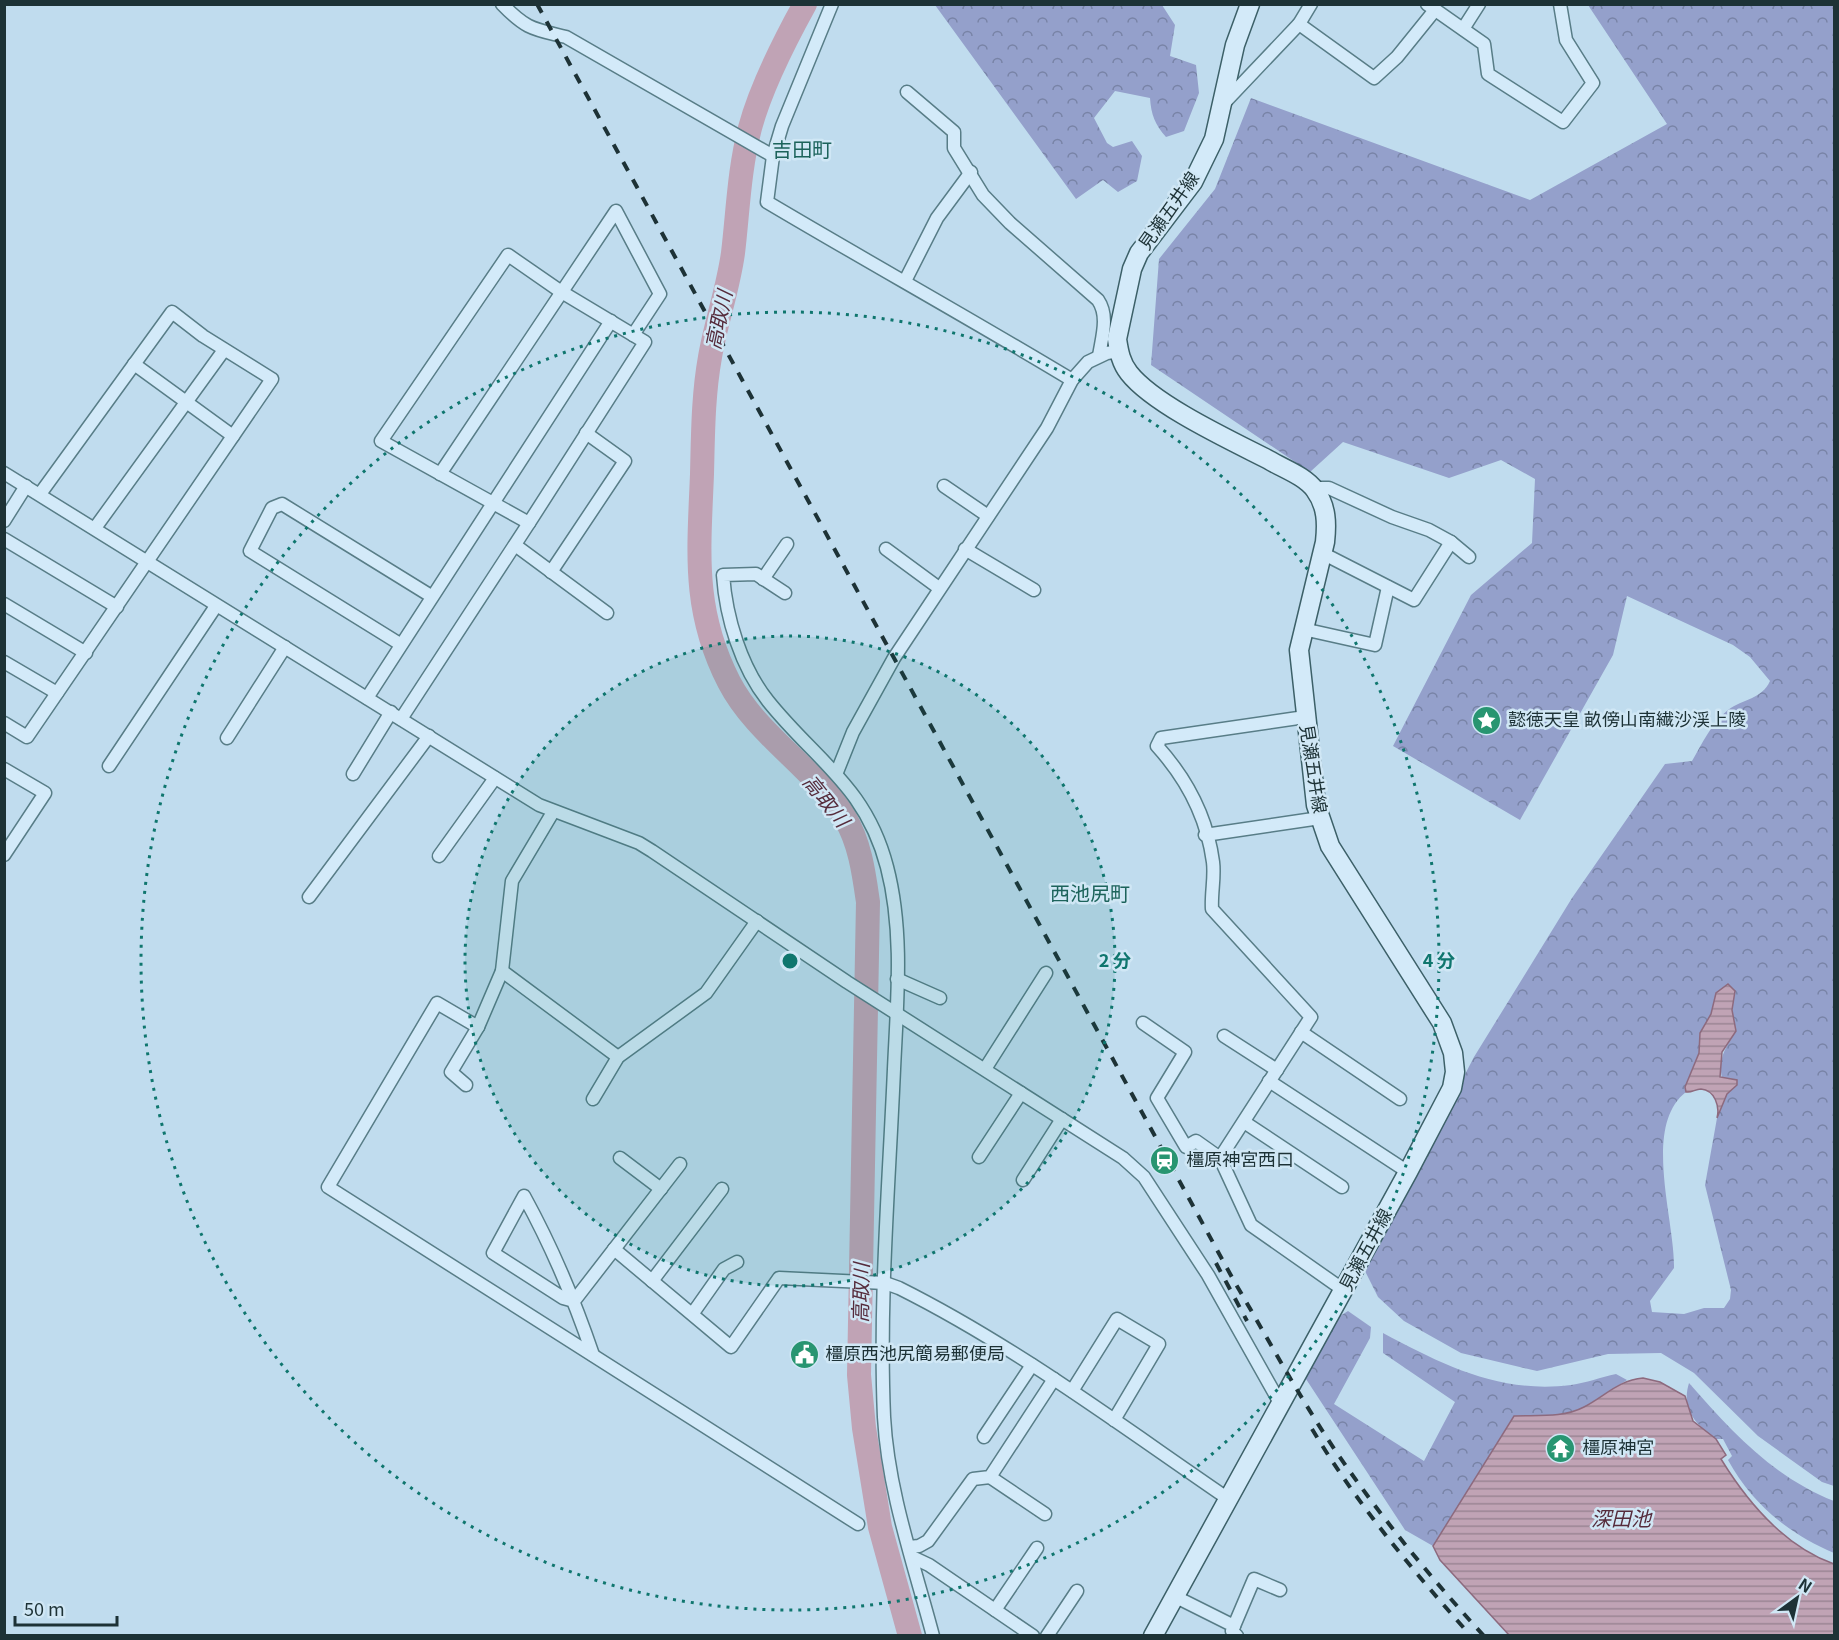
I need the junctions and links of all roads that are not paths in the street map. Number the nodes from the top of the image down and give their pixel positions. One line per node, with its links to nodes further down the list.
1 (502, 4): 12 (street)
2 (832, 4): 12 (street)
3 (1250, 4): 11 (main road, 見瀬五井線)
4 (1311, 4): 8 (street)
5 (1479, 4): 9 (street)
6 (1560, 4): 9 (street)
7 (1431, 7): 8 (street); 9 (street)
8 (1299, 24): 11 (street)
9 (1463, 29)
10 (907, 92): 13 (street)
11 (1224, 103): 19 (main road, 見瀬五井線)
12 (769, 154): 14 (street)
13 (971, 172): 14 (street); 20 (street)
14 (904, 281): 22 (street)
15 (560, 291): 16 (street); 17 (street); 27 (street); 27 (street)
16 (611, 321): 17 (street); 32 (street)
17 (633, 335): 24 (street)
18 (224, 350): 21 (street); 23 (street); 25 (street)
19 (1119, 351): 20 (street); 30 (main road)
20 (1099, 356): 22 (street)
21 (134, 364): 23 (street); 31 (street)
22 (1072, 380): 33 (street)
23 (186, 402): 25 (street); 36 (street)
24 (586, 433): 35 (street); 46 (street)
25 (233, 436): 45 (street)
26 (4, 473): 28 (street)
27 (440, 474): 32 (street)
28 (26, 486): 31 (street); 34 (street)
29 (944, 486): 33 (street)
30 (1314, 488): 38 (street); 43 (main road, 見瀬五井線)
31 (40, 494): 36 (street)
32 (491, 503): 35 (street); 52 (street)
33 (988, 516): 42 (street)
34 (4, 522)
35 (529, 524): 40 (street)
36 (95, 528): 45 (street)
37 (4, 539): 55 (street)
38 (1451, 542): 44 (street); 48 (street)
39 (787, 544): 47 (street)
40 (515, 545): 46 (street); 64 (street)
41 (886, 549): 49 (street)
42 (965, 549): 49 (street); 50 (street)
43 (1322, 553): 48 (street); 57 (main road, 見瀬五井線)
44 (1469, 557)
45 (148, 562): 54 (street); 55 (street)
46 (551, 572): 56 (street)
47 (763, 579): 51 (street); 71 (street)
48 (1388, 587): 57 (street)
49 (939, 588): 71 (street)
50 (1034, 590)
51 (785, 593)
52 (431, 596): 58 (street); 58 (street)
53 (4, 604): 60 (street)
54 (216, 606): 59 (street); 69 (street)
55 (117, 607): 60 (street)
56 (607, 613)
57 (1303, 628): 65 (main road, 見瀬五井線)
58 (400, 644): 63 (street)
59 (285, 647): 63 (street); 68 (street)
60 (86, 653): 62 (street)
61 (4, 662): 62 (street)
62 (57, 693): 66 (street)
63 (367, 698): 64 (street)
64 (396, 715): 67 (street); 72 (street)
65 (1305, 717): 75 (main road, 見瀬五井線); 76 (street)
66 (4, 723)
67 (429, 736): 73 (street); 80 (street)
68 (228, 738)
69 (109, 766)
70 (4, 769): 77 (street)
71 (837, 772): 84 (street)
72 (353, 774)
73 (495, 778): 74 (street); 79 (street)
74 (553, 812): 81 (street); 82 (street)
75 (1320, 818): 76 (street); 105 (main road, 見瀬五井線)
76 (1205, 835): 89 (street)
77 (9, 839): 78 (street)
78 (4, 855)
79 (439, 856)
80 (309, 897)
81 (757, 921): 86 (street); 91 (street)
82 (502, 970): 88 (street); 91 (street)
83 (1046, 973): 92 (street)
84 (897, 979): 85 (street); 86 (street)
85 (940, 998)
86 (897, 1013): 92 (street); 113 (street)
87 (1143, 1023): 103 (street)
88 (477, 1027): 95 (street); 117 (street)
89 (1301, 1032): 93 (street); 98 (street)
90 (1224, 1036): 93 (street)
91 (618, 1057): 97 (street)
92 (985, 1069): 96 (street)
93 (1277, 1070): 94 (street)
94 (1269, 1081): 100 (street); 105 (street)
95 (466, 1085)
96 (1021, 1093): 99 (street); 101 (street)
97 (593, 1099)
98 (1400, 1099)
99 (1062, 1119): 106 (street); 121 (street)
100 (1244, 1122): 103 (street); 107 (street)
101 (979, 1157)
102 (620, 1158): 108 (street)
103 (1220, 1158): 114 (street)
104 (680, 1164): 108 (street)
105 (1408, 1172): 114 (main road, 見瀬五井線)
106 (1023, 1179)
107 (1342, 1187)
108 (661, 1189): 110 (street)
109 (722, 1190): 112 (street)
110 (614, 1250): 112 (street); 115 (street)
111 (737, 1262): 116 (street)
112 (652, 1281): 116 (street)
113 (882, 1283): 116 (street); 118 (street); 129 (street)
114 (1344, 1291): 121 (main road, 見瀬五井線)
115 (574, 1301): 115 (street); 117 (street)
116 (693, 1313)
117 (593, 1355): 127 (street)
118 (1032, 1365): 119 (street); 123 (street)
119 (1053, 1379): 120 (street); 124 (street)
120 (1072, 1391): 122 (street); 122 (street)
121 (1280, 1403): 125 (main road, 見瀬五井線)
122 (1114, 1420): 125 (street)
123 (984, 1437)
124 (990, 1477): 126 (street); 129 (street)
125 (1227, 1498): 132 (main road, 見瀬五井線)
126 (1045, 1514)
127 (858, 1524)
128 (1037, 1548): 133 (street)
129 (910, 1552): 133 (street); 135 (street)
130 (1280, 1590): 134 (street)
131 (1077, 1591): 137 (street)
132 (1174, 1596): 134 (street); 138 (main road, 見瀬五井線)
133 (995, 1610): 136 (street)
134 (1235, 1631)
135 (933, 1635)
136 (1033, 1635)
137 (1047, 1635)
138 (1153, 1635)

